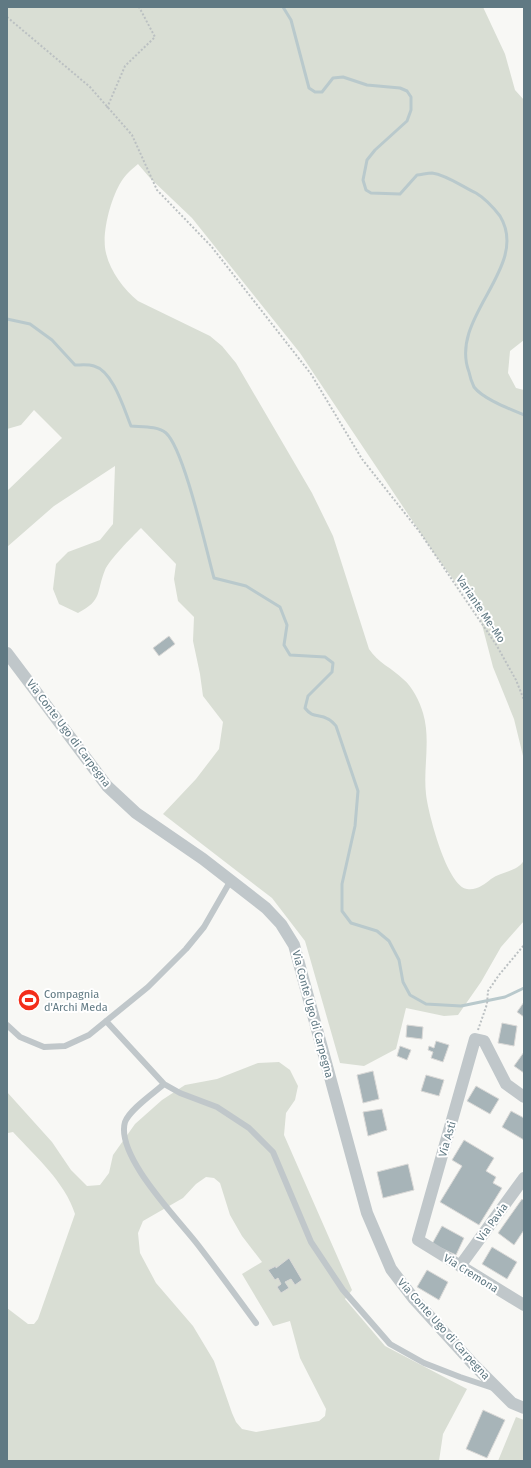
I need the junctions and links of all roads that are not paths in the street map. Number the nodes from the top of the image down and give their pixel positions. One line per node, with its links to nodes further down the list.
1 (7, 653): 2 (street, Via Conte Ugo di Carpegna)
2 (231, 880): 3 (lane); 12 (street, Via Conte Ugo di Carpegna)
3 (106, 1021): 4 (lane); 5 (lane)
4 (7, 1025)
5 (164, 1084): 11 (lane); 12 (lane)
6 (524, 1097): 8 (street, Via Asti)
7 (522, 1184): 9 (street, Via Pavia)
8 (418, 1240): 9 (street, Via Cremona)
9 (460, 1266): 10 (street, Via Cremona)
10 (524, 1305)
11 (256, 1323)
12 (499, 1389): 13 (street, Via Conte Ugo di Carpegna)
13 (524, 1408)

